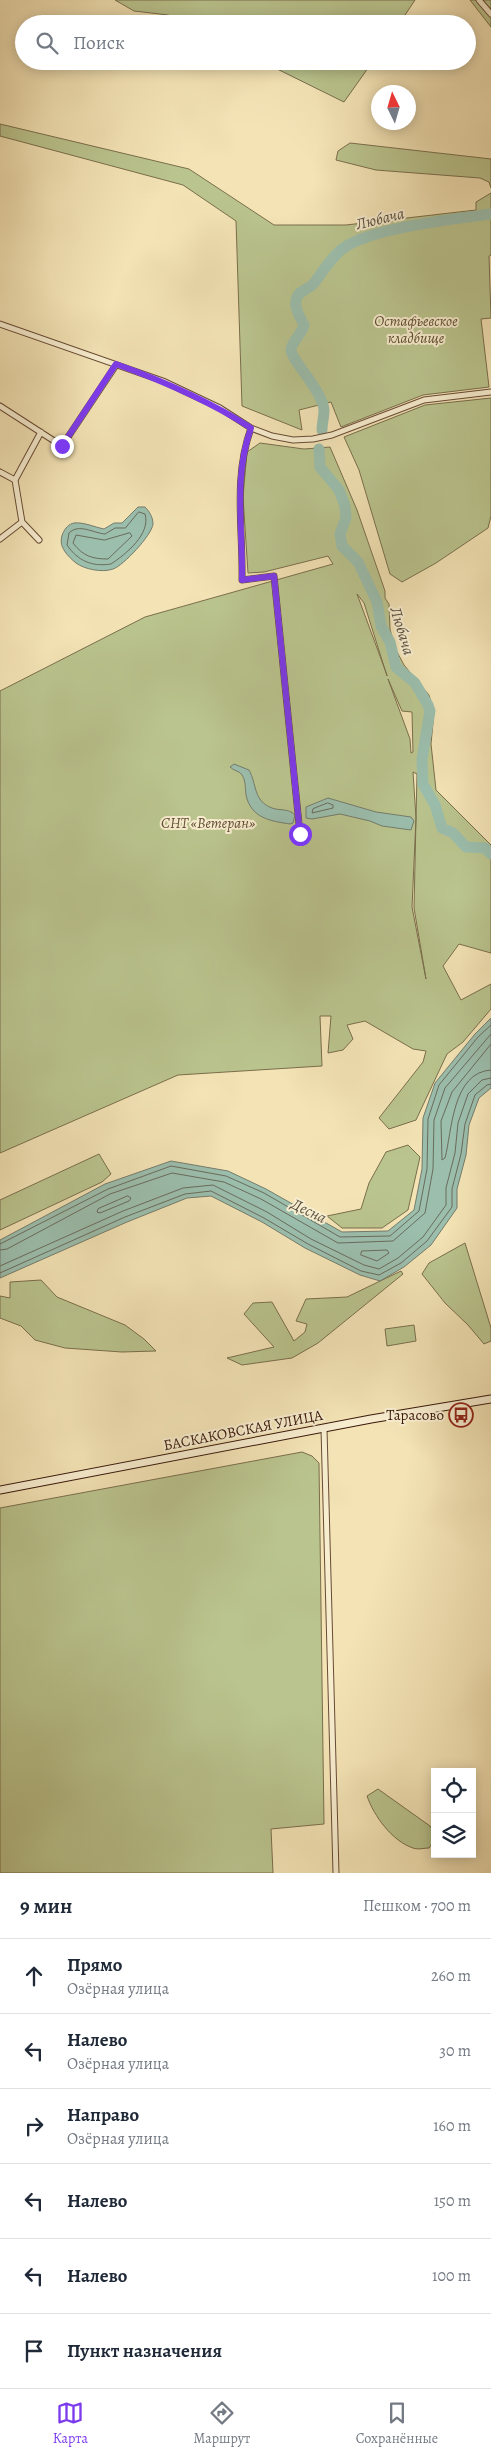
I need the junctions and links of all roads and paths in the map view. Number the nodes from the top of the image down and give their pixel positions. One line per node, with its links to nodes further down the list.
1 (479, 0): 2 (street)
2 (491, 14)
3 (0, 324): 4 (street)
4 (116, 364): 7 (street); 8 (street)
5 (491, 392): 7 (street)
6 (0, 406): 8 (street)
7 (251, 428): 14 (street)
8 (41, 432): 10 (street)
9 (0, 472): 10 (street)
10 (15, 480): 11 (street)
11 (22, 522): 12 (street); 13 (street)
12 (0, 539)
13 (39, 540)
14 (300, 834)
15 (491, 1400): 16 (street, БАСКАКОВСКАЯ УЛИЦА)
16 (324, 1428): 17 (street, БАСКАКОВСКАЯ УЛИЦА); 18 (street)
17 (0, 1490)
18 (336, 1873)

